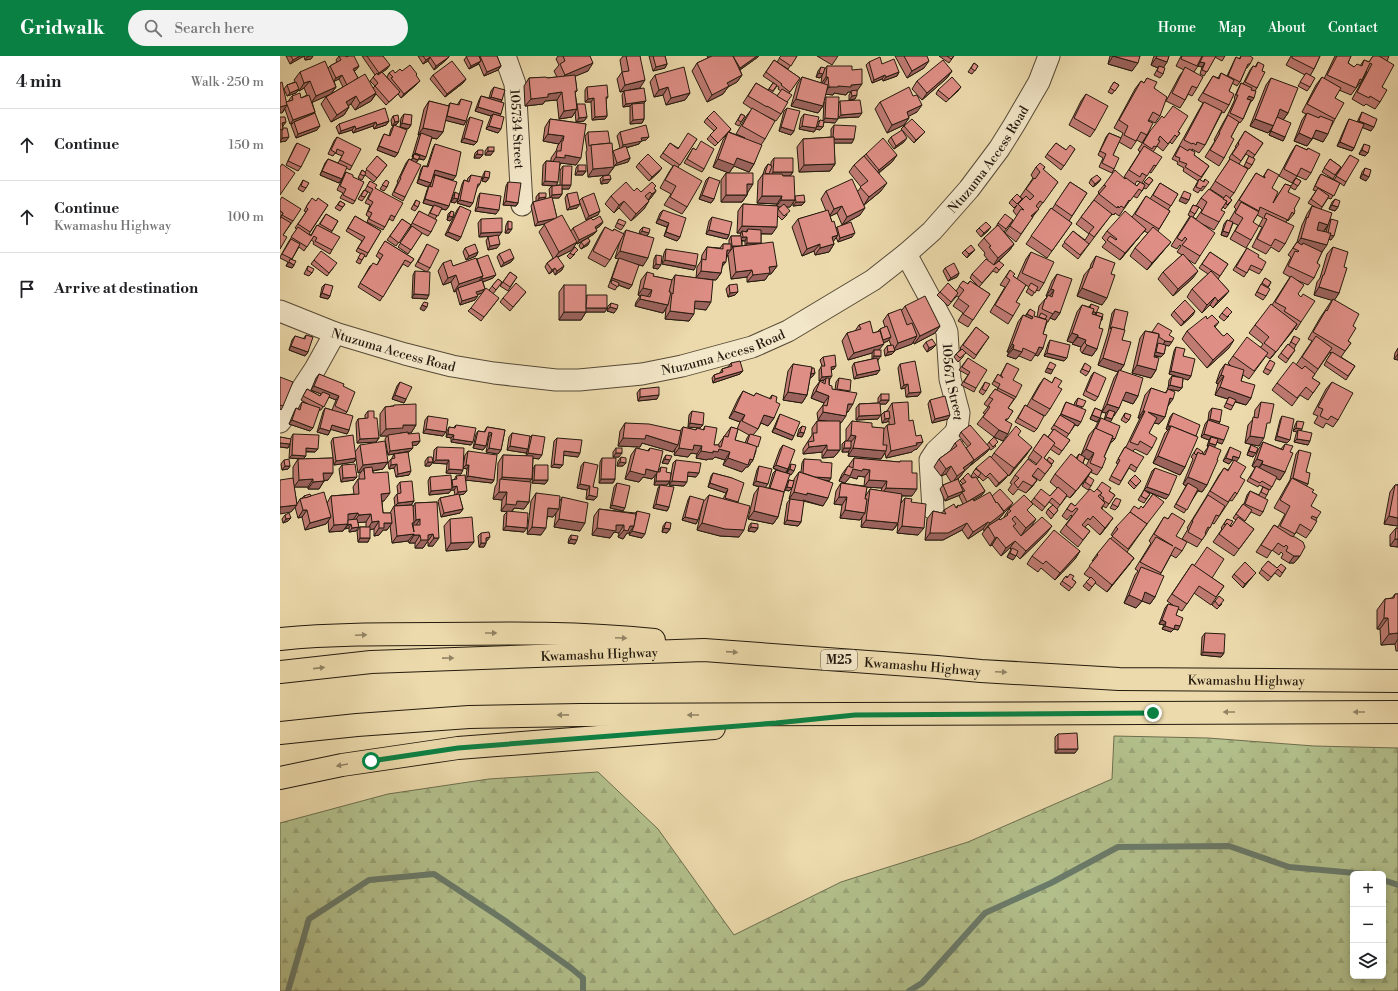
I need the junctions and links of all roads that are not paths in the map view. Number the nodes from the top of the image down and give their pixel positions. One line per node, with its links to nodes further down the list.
1 (504, 56): 3 (street, 105734 Street)
2 (1049, 56): 4 (street, Ntuzuma Access Road)
3 (522, 205)
4 (906, 254): 6 (street, Ntuzuma Access Road); 8 (street, 105671 Street)
5 (280, 311): 6 (street, Ntuzuma Access Road)
6 (335, 333): 7 (street)
7 (280, 422)
8 (933, 509)
9 (280, 639): 10 (main road, one-way to 10)
10 (704, 650): 11 (main road, Kwamashu Highway / M25, one-way to 10); 12 (main road, Kwamashu Highway / M25, one-way to 12)
11 (280, 672)
12 (1398, 680)
13 (1398, 712): 14 (main road, one-way to 14)
14 (855, 715): 15 (main road, one-way to 15); 16 (main road, one-way to 16)
15 (280, 733)
16 (280, 778)

